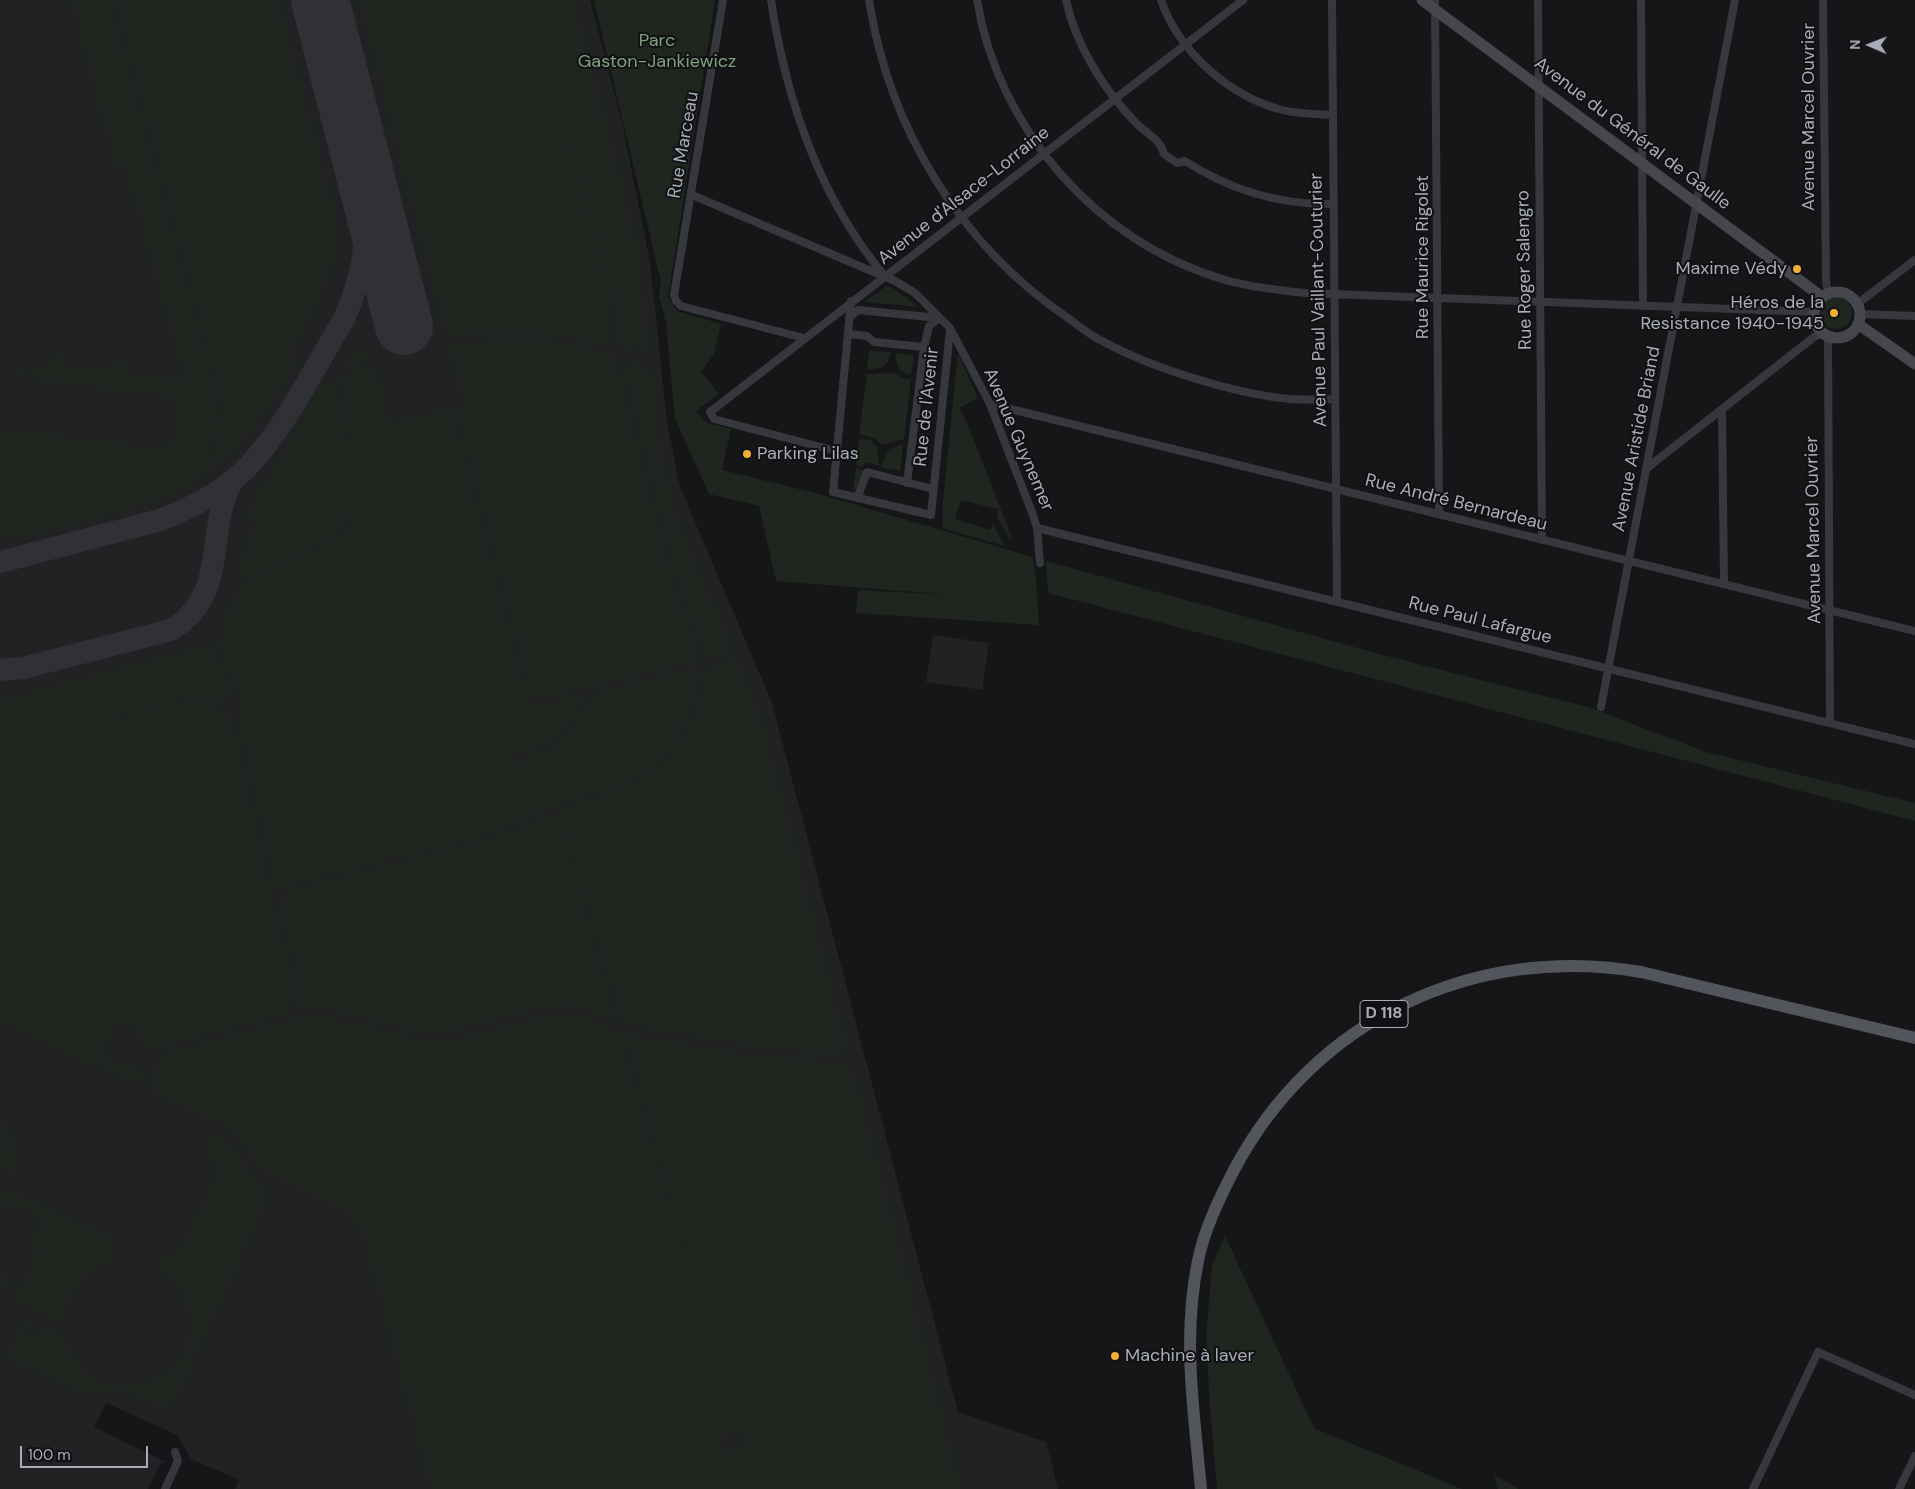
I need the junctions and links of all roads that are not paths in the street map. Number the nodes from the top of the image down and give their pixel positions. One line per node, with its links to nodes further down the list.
1 (723, 0): 21 (street, Rue Marceau)
2 (770, 0): 26 (street)
3 (869, 0): 24 (street)
4 (976, 0): 19 (street)
5 (1066, 0): 17 (street)
6 (1161, 0): 15 (street)
7 (1243, 0): 15 (street, Avenue d'Alsace-Lorraine)
8 (1332, 0): 18 (street, Avenue Paul Vaillant-Couturier)
9 (1422, 0): 14 (street, Avenue du Général de Gaulle)
10 (1538, 0): 16 (street, Rue Roger Salengro)
11 (1640, 0): 20 (street)
12 (1735, 0): 22 (street, Avenue Aristide Briand)
13 (1823, 0): 28 (street, Avenue Marcel Ouvrier)
14 (1435, 5): 16 (street, Avenue du Général de Gaulle); 29 (street, Rue Maurice Rigolet)
15 (1186, 44): 17 (street, Avenue d'Alsace-Lorraine); 18 (street)
16 (1538, 86): 20 (street, Avenue du Général de Gaulle); 31 (street, Rue Roger Salengro)
17 (1115, 98): 19 (street, Avenue d'Alsace-Lorraine); 23 (street)
18 (1332, 115): 23 (street, Avenue Paul Vaillant-Couturier)
19 (1044, 153): 24 (street, Avenue d'Alsace-Lorraine); 27 (street)
20 (1641, 162): 22 (street, Avenue du Général de Gaulle); 32 (street)
21 (692, 195): 26 (street, Avenue Guynemer); 42 (street, Rue Marceau)
22 (1696, 203): 28 (street, Avenue du Général de Gaulle); 33 (street, Avenue Aristide Briand)
23 (1333, 204): 27 (street, Avenue Paul Vaillant-Couturier)
24 (960, 217): 26 (street, Avenue d'Alsace-Lorraine); 45 (street)
25 (1915, 260): 35 (street)
26 (884, 275): 30 (street, Avenue d'Alsace-Lorraine); 38 (street, Avenue Guynemer)
27 (1334, 295): 29 (street); 45 (street, Avenue Paul Vaillant-Couturier)
28 (1825, 295): 34 (street); 35 (street)
29 (1438, 299): 31 (street); 54 (street, Rue Maurice Rigolet)
30 (851, 301): 37 (street, Rue de l'Avenir); 42 (street, Avenue d'Alsace-Lorraine)
31 (1541, 302): 32 (street); 56 (street, Rue Roger Salengro)
32 (1643, 306): 33 (street)
33 (1677, 307): 34 (street); 49 (street, Avenue Aristide Briand)
34 (1814, 312): 41 (street)
35 (1858, 314): 36 (street); 41 (street); 44 (street)
36 (1915, 316)
37 (850, 317): 38 (street); 40 (street, Rue de l'Avenir)
38 (939, 318): 39 (street, Avenue Guynemer); 43 (street, Rue de l'Avenir)
39 (950, 328): 46 (street, Avenue Guynemer); 52 (street, Rue de l'Avenir)
40 (849, 334): 43 (street, Rue de l'Avenir); 48 (street, Rue de l'Avenir)
41 (1825, 335): 47 (street); 61 (street, Avenue Marcel Ouvrier)
42 (804, 338): 48 (street, Avenue d'Alsace-Lorraine)
43 (924, 347): 50 (street, Rue de l'Avenir)
44 (1915, 364)
45 (1335, 399): 51 (street, Avenue Paul Vaillant-Couturier)
46 (990, 404): 51 (street, Rue André Bernardeau); 55 (street, Avenue Guynemer)
47 (1722, 411): 49 (street); 59 (street)
48 (836, 451): 53 (street, Rue de l'Avenir)
49 (1647, 468): 57 (street, Avenue Aristide Briand)
50 (907, 483): 52 (street, Rue de l'Avenir); 53 (street, Rue de l'Avenir)
51 (1335, 488): 54 (street, Rue André Bernardeau); 60 (street, Avenue Paul Vaillant-Couturier)
52 (934, 489): 53 (street, Rue de l'Avenir)
53 (858, 496)
54 (1439, 514): 56 (street, Rue André Bernardeau)
55 (1037, 528): 58 (street, Avenue Guynemer); 60 (street, Rue Paul Lafargue)
56 (1542, 540): 57 (street, Rue André Bernardeau)
57 (1629, 562): 59 (street, Rue André Bernardeau); 63 (street, Avenue Aristide Briand)
58 (1040, 563)
59 (1724, 584): 61 (street, Rue André Bernardeau)
60 (1337, 601): 63 (street, Rue Paul Lafargue)
61 (1830, 611): 62 (street, Rue André Bernardeau); 65 (street, Avenue Marcel Ouvrier)
62 (1915, 631)
63 (1608, 668): 64 (street, Avenue Aristide Briand); 65 (street, Rue Paul Lafargue)
64 (1601, 708)
65 (1830, 723): 66 (street, Rue Paul Lafargue)
66 (1915, 744)
67 (1915, 1038): 72 (main road, D 118)
68 (1915, 1395): 73 (street)
69 (175, 1452): 71 (street)
70 (1915, 1456): 74 (street)
71 (165, 1489)
72 (1201, 1489)
73 (1753, 1489)
74 (1899, 1489)

